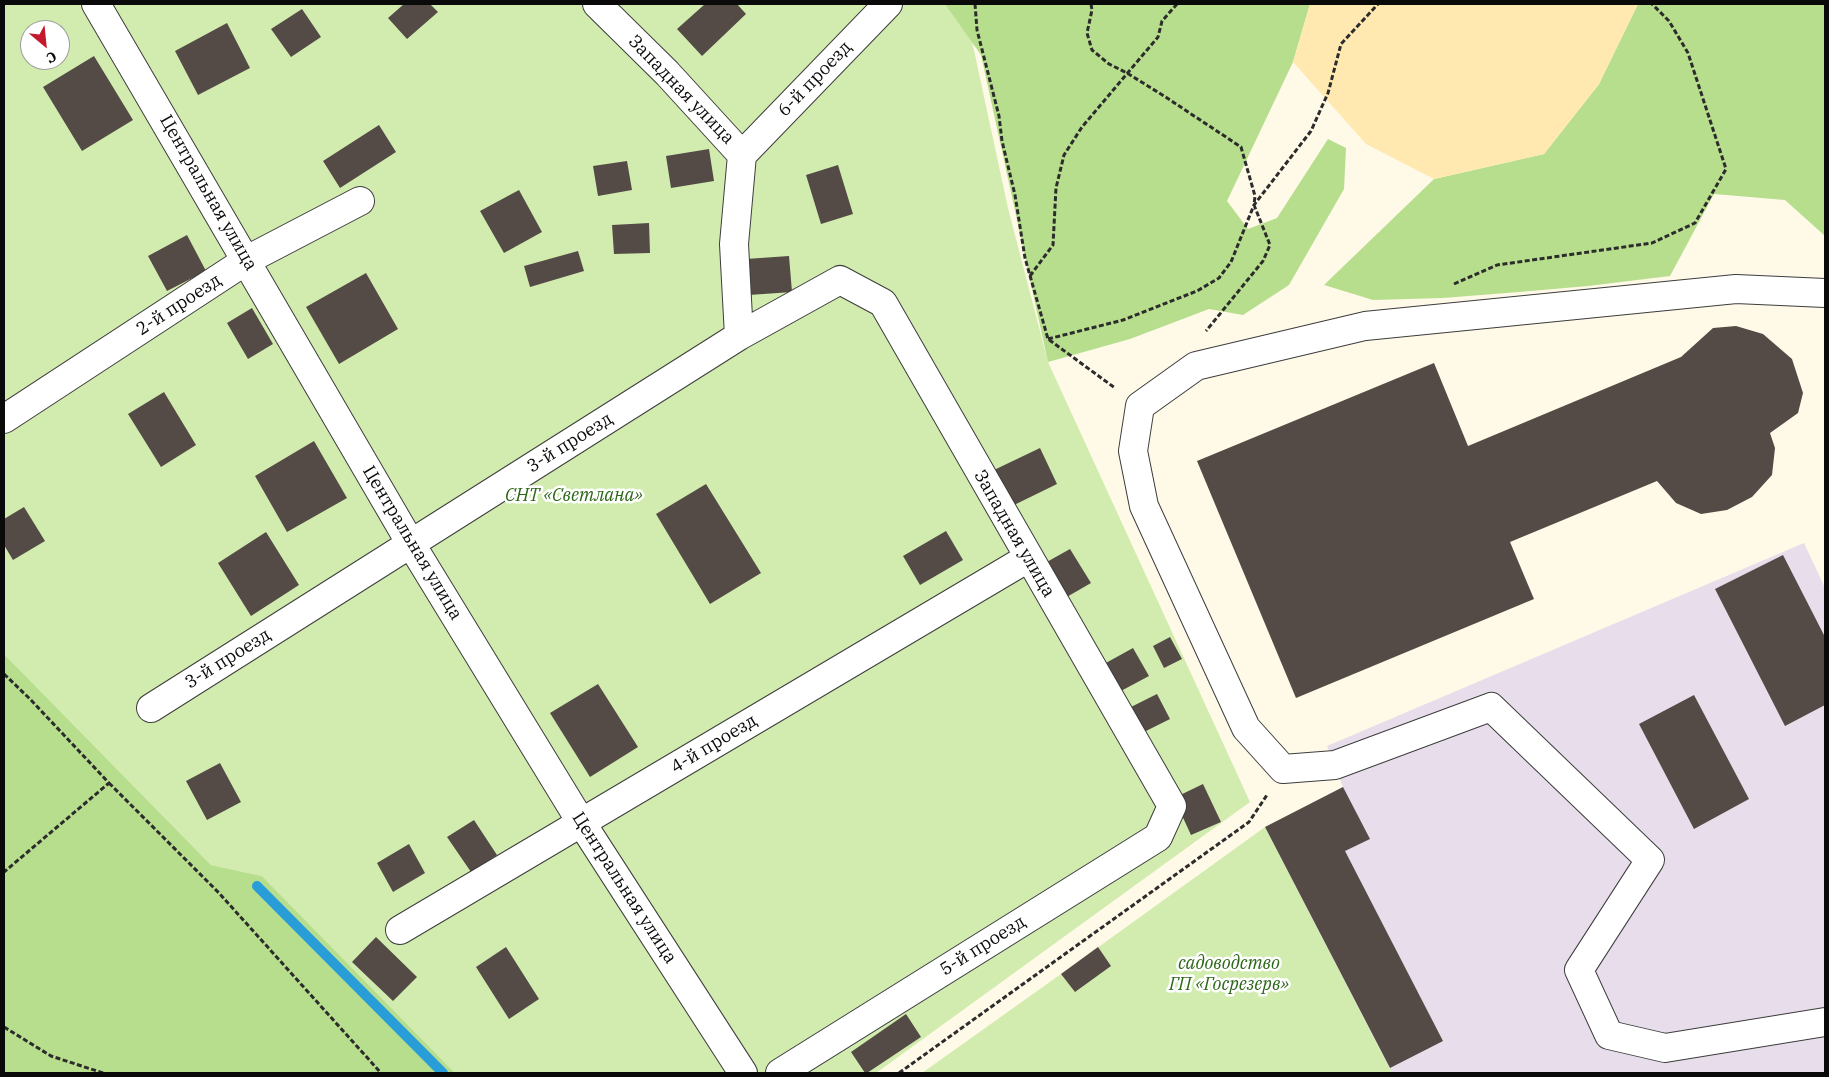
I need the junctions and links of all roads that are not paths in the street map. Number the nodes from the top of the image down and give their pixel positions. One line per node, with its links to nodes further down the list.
1 (96, 4): 6 (street, Центральная улица)
2 (597, 4): 4 (street, Западная улица)
3 (888, 4): 4 (street, 6-й проезд)
4 (742, 155): 9 (street, Западная улица)
5 (360, 201): 6 (street, 2-й проезд)
6 (247, 260): 10 (street, 2-й проезд); 11 (street, Центральная улица)
7 (840, 280): 9 (street, 3-й проезд); 12 (street, Западная улица)
8 (1825, 293): 17 (street)
9 (739, 336): 11 (street, 3-й проезд)
10 (4, 419)
11 (411, 544): 13 (street, 3-й проезд); 15 (street, Центральная улица)
12 (1028, 558): 14 (street, Западная улица); 15 (street, 4-й проезд)
13 (150, 708)
14 (1172, 806): 19 (street, 5-й проезд)
15 (581, 822): 16 (street, 4-й проезд); 18 (street, Центральная улица)
16 (400, 930)
17 (1825, 1022)
18 (743, 1073)
19 (780, 1073)

